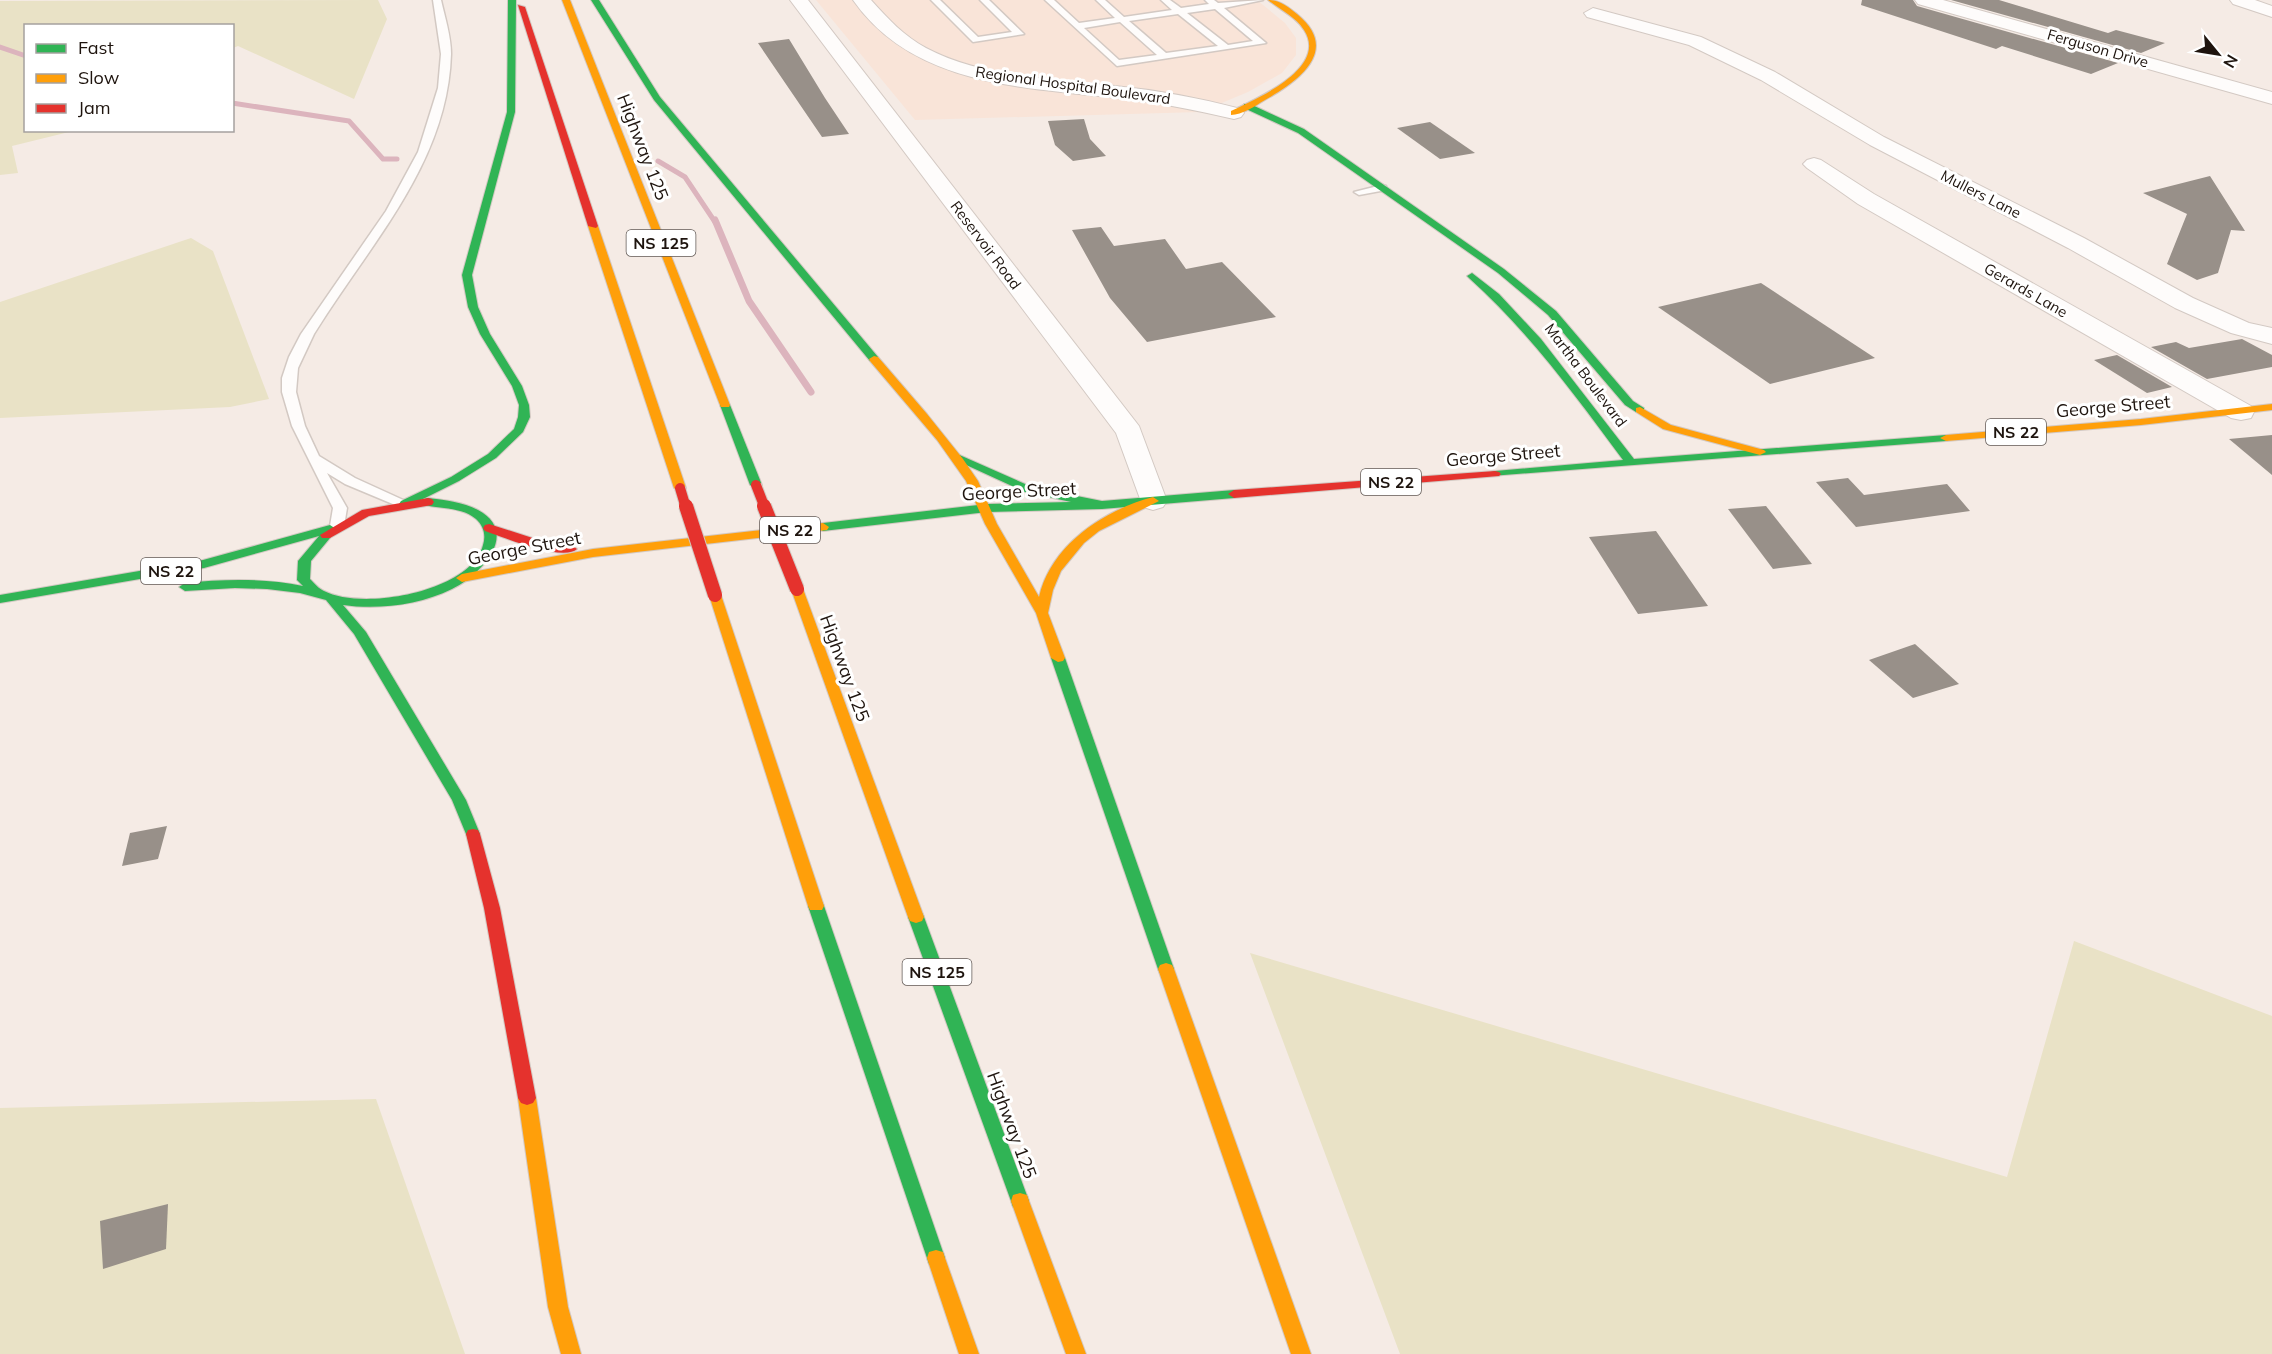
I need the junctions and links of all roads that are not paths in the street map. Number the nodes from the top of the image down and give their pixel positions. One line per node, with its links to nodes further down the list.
1 (436, 0): 41 (lane)
2 (512, 0): 44 (main road)
3 (519, 0): 59 (main road, NS 125, bridge)
4 (566, 0): 60 (main road, Highway 125 / NS 125, bridge)
5 (595, 0): 40 (main road)
6 (799, 0): 43 (street, Reservoir Road)
7 (862, 0): 27 (street, Regional Hospital Boulevard)
8 (884, 0): 27 (street, Regional Hospital Boulevard)
9 (935, 0): 10 (lane)
10 (984, 0)
11 (1049, 0): 23 (lane)
12 (1100, 0): 22 (lane)
13 (1165, 0): 19 (lane)
14 (1259, 0): 18 (lane)
15 (1272, 0): 27 (main road)
16 (1924, 0): 26 (street, Ferguson Drive)
17 (2239, 0): 20 (street)
18 (1213, 3): 19 (lane); 24 (lane)
19 (1179, 11): 22 (lane); 24 (lane)
20 (2272, 12)
21 (1593, 13): 34 (street, Mullers Lane)
22 (1122, 20): 23 (lane); 25 (lane)
23 (1077, 26): 25 (lane)
24 (1226, 48): 25 (lane)
25 (1165, 57)
26 (2272, 98)
27 (1240, 109): 28 (main road); 30 (main road, Martha Boulevard)
28 (1292, 143)
29 (1814, 164): 36 (street, Gerards Lane)
30 (1383, 188): 31 (lane); 37 (main road, Martha Boulevard)
31 (1354, 189): 32 (main road)
32 (1378, 207)
33 (1464, 271): 38 (main road, Martha Boulevard)
34 (2272, 336)
35 (2272, 407): 36 (main road, George Street / NS 22)
36 (2241, 412): 39 (main road, George Street / NS 22)
37 (1625, 413): 38 (main road, Martha Boulevard); 39 (main road)
38 (1614, 441): 42 (main road)
39 (1760, 452): 42 (main road, George Street / NS 22)
40 (954, 455): 45 (main road); 46 (main road)
41 (314, 459): 44 (lane); 47 (lane)
42 (1630, 462): 43 (main road, George Street / NS 22)
43 (1153, 501): 45 (main road, George Street / NS 22); 57 (main road)
44 (405, 504): 47 (main road); 48 (main road)
45 (1101, 505): 46 (main road, George Street / NS 22)
46 (987, 508): 49 (main road, George Street / NS 22); 57 (main road)
47 (337, 526): 52 (main road); 54 (main road, NS 22)
48 (489, 528): 49 (main road, George Street / NS 22); 50 (main road)
49 (593, 553): 50 (main road, George Street / NS 22)
50 (462, 578): 55 (main road)
51 (176, 589): 52 (main road, NS 22)
52 (316, 593): 55 (main road)
53 (89, 598): 56 (main road)
54 (0, 599)
55 (332, 600): 58 (main road)
56 (0, 605)
57 (1042, 614): 61 (main road)
58 (571, 1354)
59 (969, 1354)
60 (1076, 1354)
61 (1301, 1354)

